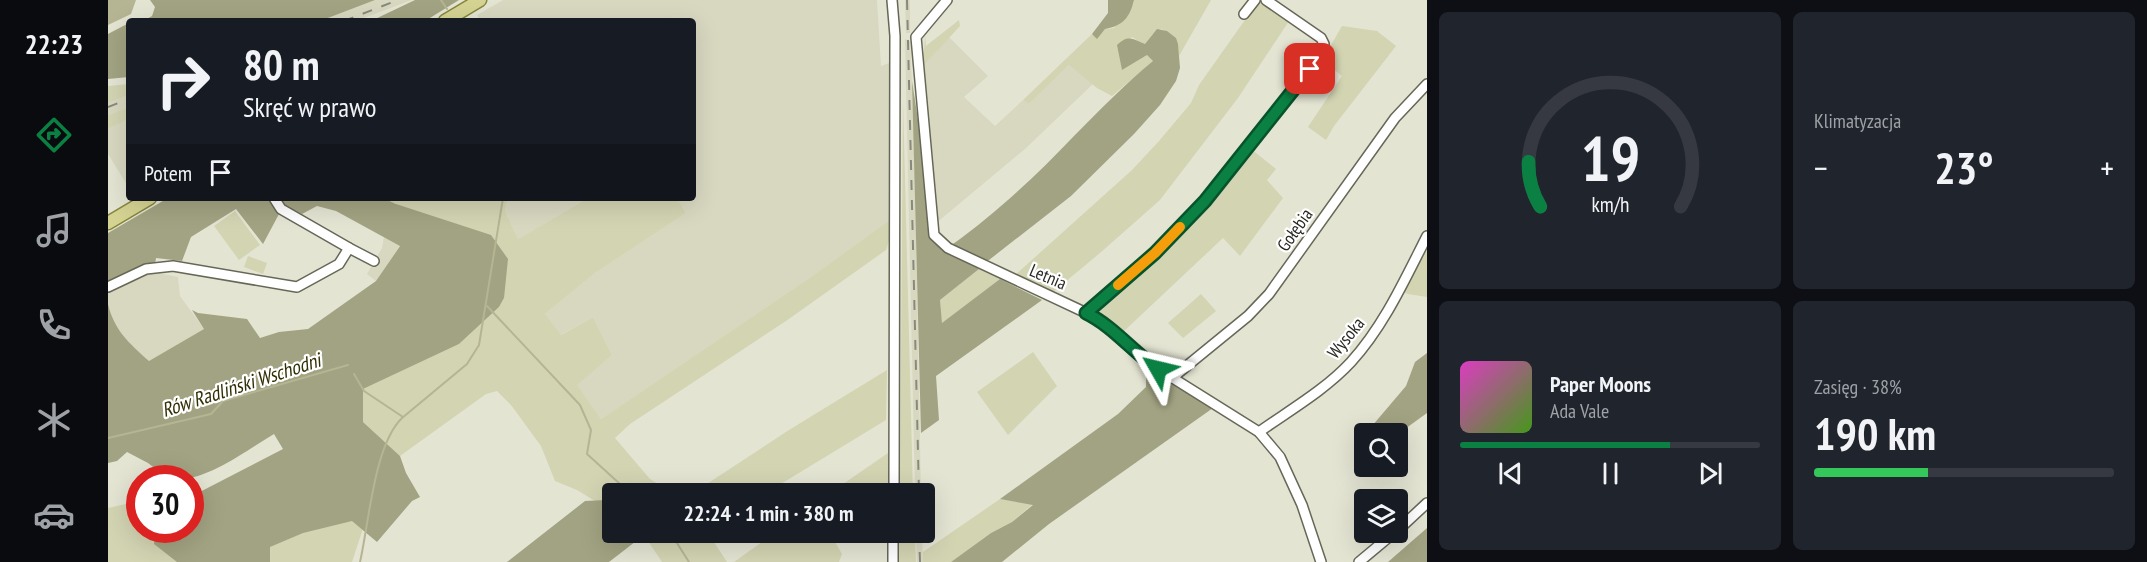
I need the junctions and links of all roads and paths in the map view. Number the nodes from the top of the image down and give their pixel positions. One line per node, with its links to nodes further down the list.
1 (480, 0): 7 (main road)
2 (892, 0): 8 (street)
3 (947, 0): 9 (street)
4 (1256, 0): 6 (street)
5 (1266, 0): 18 (street)
6 (1244, 14)
7 (450, 18)
8 (895, 36): 9 (street); 21 (street)
9 (916, 37): 18 (street, Letnia)
10 (1427, 84): 19 (street, Gołębia)
11 (145, 201): 13 (main road)
12 (276, 201): 15 (street)
13 (108, 223)
14 (1427, 236): 20 (street, Wysoka)
15 (350, 248): 16 (street); 17 (street)
16 (374, 261)
17 (108, 287)
18 (1086, 313): 19 (street, Letnia)
19 (1172, 378): 20 (street, Letnia)
20 (1259, 432): 27 (street, Letnia)
21 (894, 483)
22 (1427, 503): 23 (street)
23 (1408, 521)
24 (893, 543): 26 (street)
25 (1382, 543): 28 (street)
26 (893, 562)
27 (1321, 562)
28 (1359, 562)

